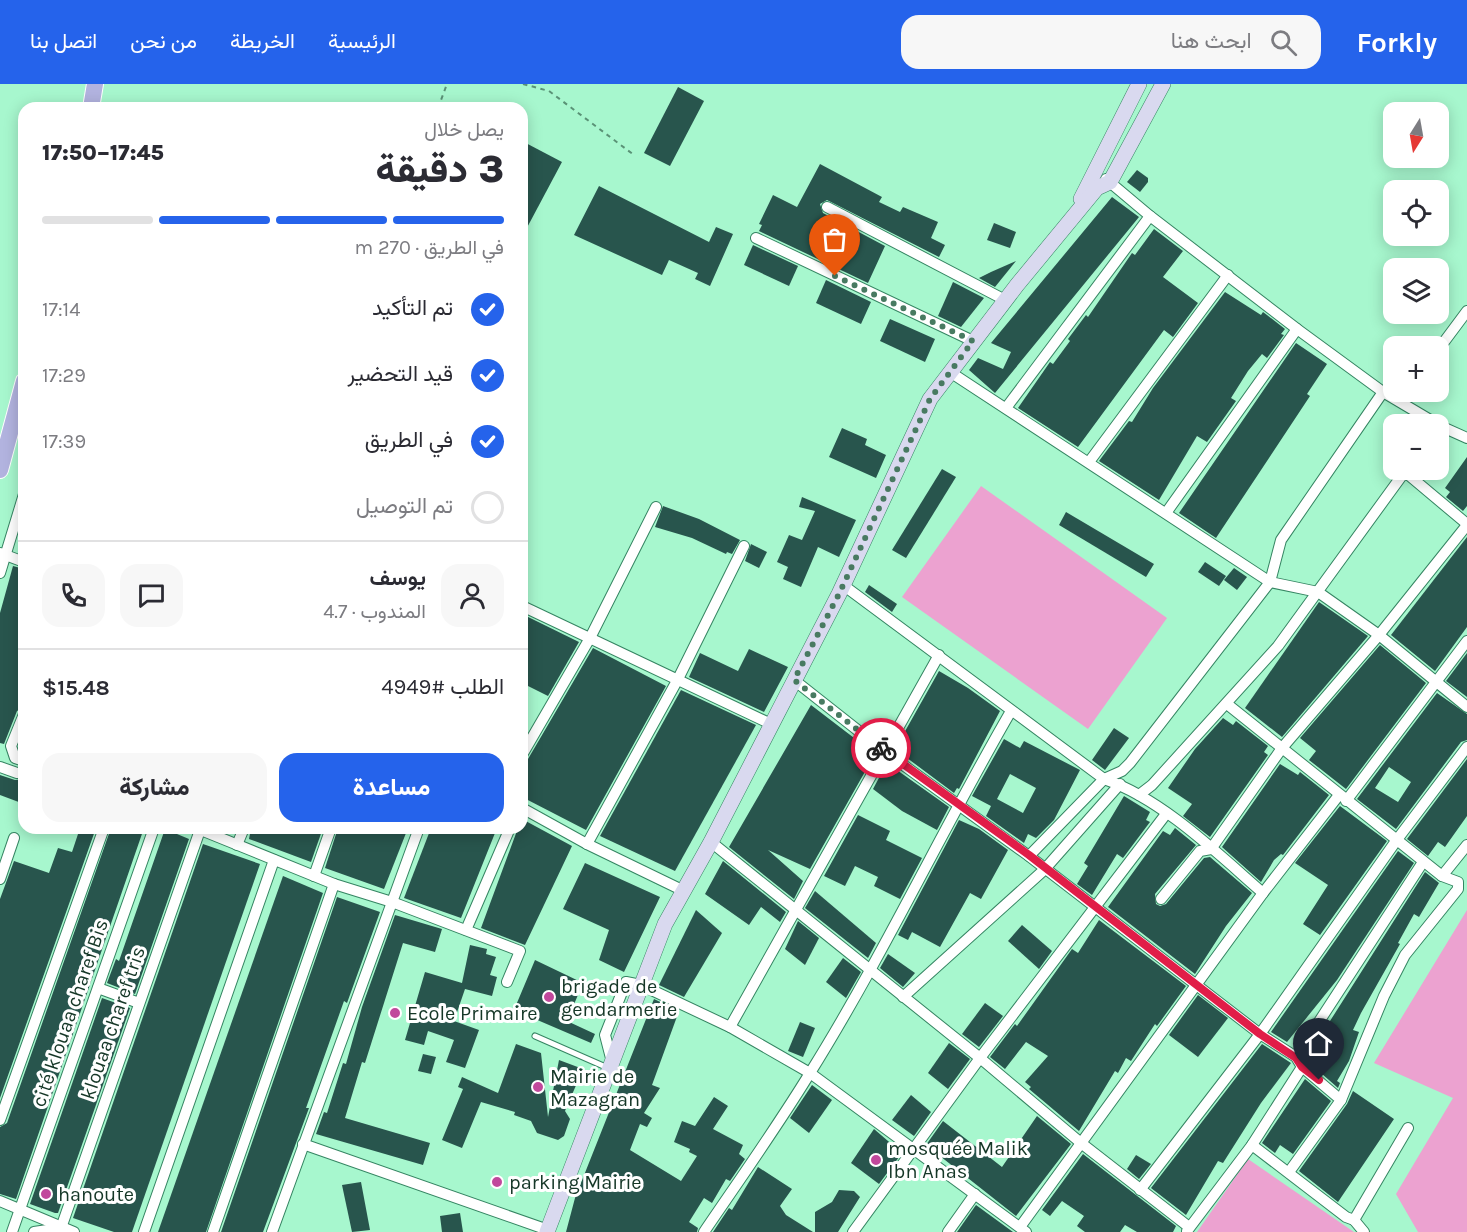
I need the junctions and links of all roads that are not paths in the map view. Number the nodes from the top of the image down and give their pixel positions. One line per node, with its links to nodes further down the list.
1 (95, 84): 4 (main road)
2 (1139, 84): 5 (main road)
3 (1163, 84): 6 (main road)
4 (92, 102)
5 (1094, 169): 6 (street); 9 (main road)
6 (1110, 182): 8 (street); 9 (main road)
7 (827, 207): 12 (street)
8 (1150, 216): 11 (street); 21 (street)
9 (1072, 220): 12 (main road)
10 (756, 238): 16 (street)
11 (1228, 275): 14 (street); 25 (street)
12 (1005, 300): 16 (main road)
13 (1467, 310): 15 (street)
14 (1296, 329): 18 (street); 31 (street)
15 (1448, 336)
16 (973, 341): 17 (main road)
17 (950, 372): 21 (street); 38 (main road)
18 (1383, 392): 37 (street)
19 (1399, 402): 22 (street)
20 (18, 403): 26 (main road)
21 (1006, 408): 25 (street)
22 (1419, 414)
23 (1449, 430): 24 (street)
24 (1467, 438)
25 (1089, 462): 31 (street)
26 (0, 470)
27 (1399, 480): 39 (street)
28 (1416, 480): 32 (street)
29 (656, 507): 42 (street)
30 (18, 511): 34 (street)
31 (1166, 513): 37 (street)
32 (1467, 524): 41 (street)
33 (744, 546): 45 (street)
34 (3, 554): 35 (street); 36 (street)
35 (18, 560)
36 (0, 573)
37 (1270, 582): 39 (street); 60 (street)
38 (843, 585): 44 (street); 46 (main road)
39 (1318, 592): 41 (street); 48 (street)
40 (528, 609): 42 (street)
41 (1379, 635): 47 (street); 55 (street)
42 (590, 638): 45 (street); 53 (street)
43 (1467, 641): 47 (street)
44 (939, 655): 50 (street); 56 (street)
45 (678, 679): 51 (street); 78 (street)
46 (794, 680): 51 (main road); 56 (street)
47 (1435, 683): 49 (street); 63 (street)
48 (1227, 704): 55 (street); 62 (street)
49 (1467, 707)
50 (1011, 711): 60 (street); 64 (street)
51 (771, 724): 77 (main road)
52 (18, 729): 57 (street)
53 (528, 745)
54 (1467, 747): 76 (street)
55 (1282, 748): 63 (street); 81 (street)
56 (884, 751): 64 (street); 95 (street)
57 (18, 759)
58 (1, 770): 59 (street)
59 (17, 773)
60 (1104, 779): 61 (street); 82 (street)
61 (1120, 784): 62 (street); 85 (street)
62 (1139, 795): 66 (street)
63 (1342, 798): 76 (street); 91 (street)
64 (958, 803): 82 (street); 97 (street)
65 (528, 811): 78 (street)
66 (1166, 814): 81 (street); 94 (street)
67 (103, 834): 112 (street)
68 (152, 834): 101 (street, cité klouaa charef Bis)
69 (196, 834): 103 (street, klouaa charef tris)
70 (210, 834): 79 (street)
71 (242, 834): 79 (street)
72 (329, 834): 86 (street)
73 (417, 834): 93 (street)
74 (507, 834): 96 (street)
75 (14, 838): 88 (street)
76 (1396, 841): 84 (street); 105 (street)
77 (711, 842): 90 (main road); 95 (street)
78 (587, 844): 90 (street)
79 (237, 845): 83 (street)
80 (1467, 845): 87 (street)
81 (1211, 849): 91 (street); 92 (street)
82 (1029, 855): 85 (street)
83 (274, 860): 86 (street); 131 (street)
84 (1423, 862): 87 (street); 108 (street)
85 (1044, 870): 94 (street); 102 (street)
86 (314, 876): 89 (street)
87 (1442, 876): 111 (street)
88 (0, 879)
89 (334, 884): 93 (street); 132 (street)
90 (682, 890): 100 (main road)
91 (1263, 893): 99 (street)
92 (1161, 899)
93 (392, 902): 96 (street); 115 (street)
94 (1094, 907): 99 (street); 107 (street)
95 (796, 913): 97 (street); 104 (street)
96 (466, 930): 98 (street)
97 (869, 971): 102 (street); 110 (street)
98 (507, 982)
99 (1196, 985): 105 (street); 114 (street)
100 (641, 986): 104 (street); 109 (main road)
101 (98, 988): 103 (street); 122 (street, cité klouaa charef Bis)
102 (903, 997): 107 (street)
103 (139, 1003): 124 (street, klouaa charef tris)
104 (730, 1027): 110 (street)
105 (1260, 1034): 108 (street); 119 (street)
106 (535, 1036): 109 (lane)
107 (980, 1058): 114 (street); 117 (street)
108 (1299, 1062): 111 (street); 116 (street)
109 (611, 1065): 127 (main road)
110 (810, 1073): 117 (street); 134 (street)
111 (1341, 1100): 118 (street)
112 (0, 1120)
113 (1408, 1128): 123 (street)
114 (1081, 1143): 119 (street); 125 (street)
115 (303, 1144): 127 (street); 133 (street)
116 (1252, 1145): 118 (street); 126 (street)
117 (913, 1149): 120 (street); 135 (street)
118 (1288, 1172): 123 (street)
119 (1140, 1190): 126 (street)
120 (975, 1194): 125 (street); 136 (street)
121 (0, 1202): 122 (street)
122 (20, 1210): 124 (street); 128 (street, cité klouaa charef Bis)
123 (1354, 1220): 137 (street)
124 (61, 1228): 129 (street); 130 (street)
125 (1023, 1229)
126 (1188, 1229)
127 (548, 1231)
128 (12, 1232)
129 (34, 1232)
130 (74, 1232)
131 (144, 1232)
132 (213, 1232)
133 (272, 1232)
134 (704, 1232)
135 (853, 1232)
136 (948, 1232)
137 (1364, 1232)

